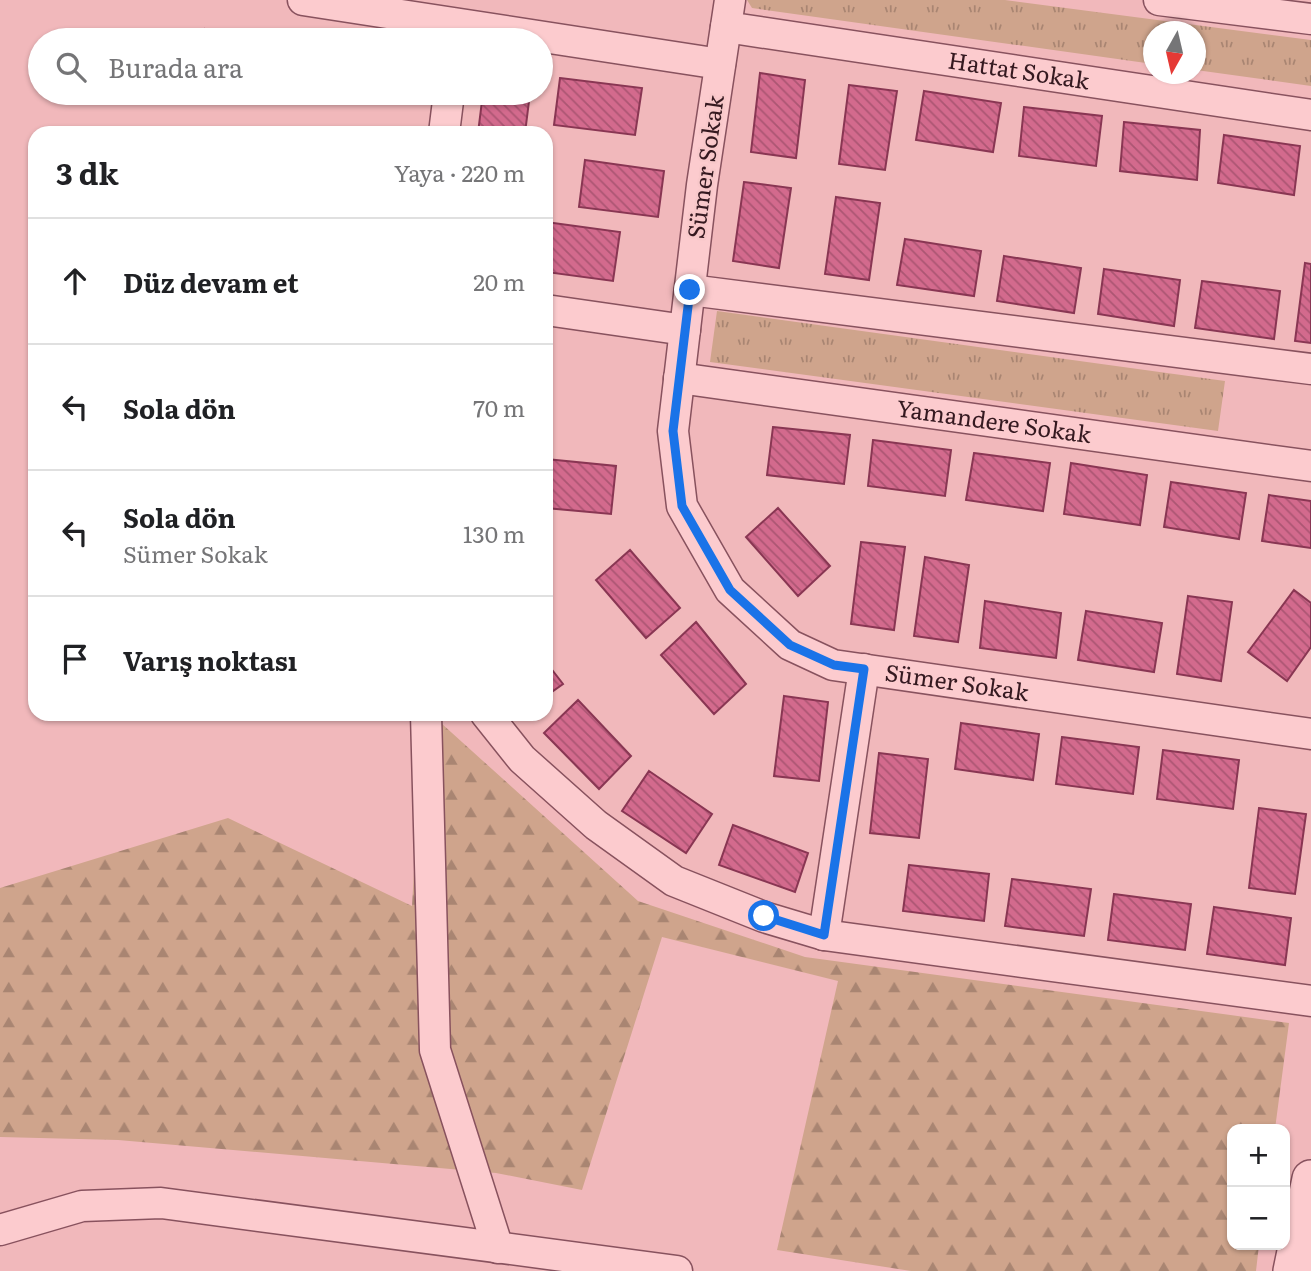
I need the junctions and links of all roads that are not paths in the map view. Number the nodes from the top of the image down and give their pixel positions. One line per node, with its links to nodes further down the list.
1 (303, 0): 6 (street)
2 (1159, 0): 3 (street)
3 (1277, 7): 5 (street)
4 (728, 14): 8 (street, Sümer Sokak); 10 (street, Hattat Sokak)
5 (1311, 19)
6 (439, 28)
7 (553, 44): 8 (street)
8 (720, 64): 12 (street, Sümer Sokak)
9 (448, 105): 11 (street)
10 (1311, 115)
11 (445, 126)
12 (690, 290): 14 (street, Sümer Sokak); 15 (street)
13 (553, 311): 14 (street)
14 (685, 330): 16 (street, Sümer Sokak)
15 (1311, 369)
16 (679, 378): 17 (street, Yamandere Sokak); 18 (street, Sümer Sokak)
17 (1311, 466)
18 (864, 669): 21 (street, Sümer Sokak); 22 (street)
19 (426, 721): 26 (street)
20 (492, 721): 22 (street)
21 (1311, 734)
22 (824, 935): 23 (street)
23 (1311, 1002)
24 (1311, 1178): 28 (street)
25 (0, 1230): 26 (street)
26 (514, 1256): 27 (street)
27 (677, 1271)
28 (1292, 1271)

